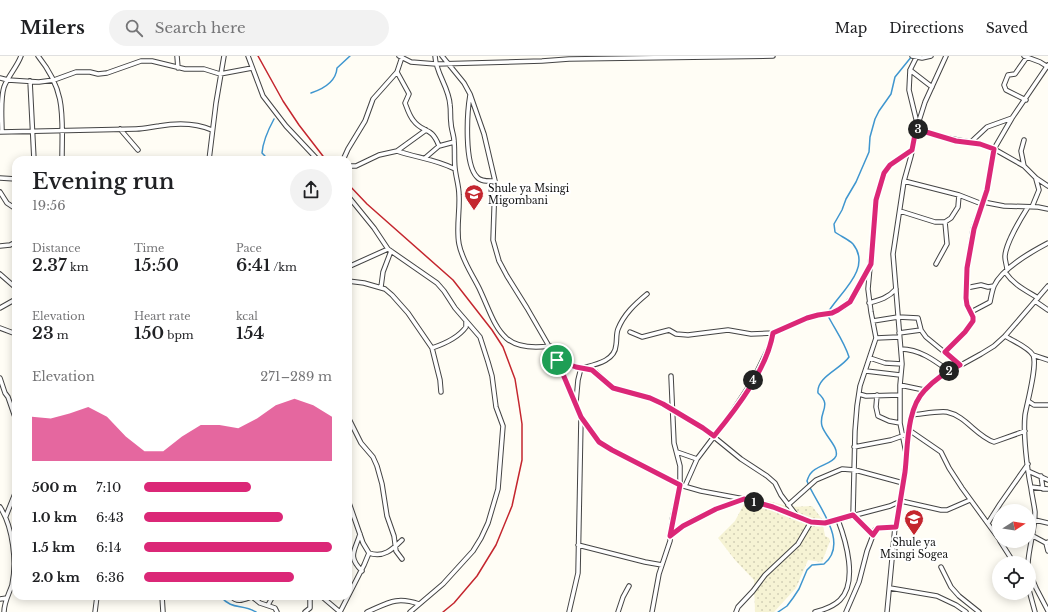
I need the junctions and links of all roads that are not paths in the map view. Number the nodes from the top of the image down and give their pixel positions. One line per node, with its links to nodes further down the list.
1 (21, 56): 24 (street)
2 (38, 56): 25 (street)
3 (177, 56): 18 (street)
4 (224, 56): 22 (street)
5 (248, 56): 19 (street)
6 (435, 56): 16 (street)
7 (442, 56): 15 (street)
8 (773, 56): 15 (street)
9 (912, 56): 14 (street)
10 (931, 56): 14 (street)
11 (946, 56): 27 (street)
12 (1026, 56): 17 (street); 29 (street)
13 (401, 57): 16 (street); 21 (street)
14 (917, 57): 20 (street)
15 (448, 63): 16 (street); 28 (street)
16 (436, 64): 40 (street)
17 (1048, 66): 29 (street)
18 (178, 68): 22 (street); 25 (street)
19 (252, 68): 22 (street); 50 (street)
20 (910, 70): 27 (street); 31 (street)
21 (397, 72): 35 (street); 51 (street)
22 (220, 74): 34 (street)
23 (0, 78): 24 (street)
24 (8, 80): 26 (street); 38 (street)
25 (54, 80): 26 (street); 37 (street)
26 (30, 81): 36 (street)
27 (932, 87): 31 (street)
28 (470, 94): 59 (street); 59 (street)
29 (1026, 100): 30 (street)
30 (1012, 118): 41 (street); 43 (street)
31 (918, 124): 33 (street)
32 (120, 129): 34 (street); 37 (street); 44 (street)
33 (916, 129): 41 (street); 45 (street)
34 (212, 130): 49 (street)
35 (426, 130): 42 (street); 46 (street)
36 (34, 131): 37 (street); 38 (street); 47 (street)
37 (63, 131): 48 (street)
38 (1, 132)
39 (1024, 140): 54 (street)
40 (454, 142): 42 (street); 55 (street)
41 (971, 142): 43 (street)
42 (439, 146): 52 (street)
43 (994, 149): 54 (street); 65 (street)
44 (138, 150)
45 (912, 150): 60 (street); 75 (street)
46 (397, 151): 52 (street); 53 (street)
47 (34, 156)
48 (62, 156)
49 (209, 156)
50 (314, 156)
51 (345, 156)
52 (425, 158): 55 (street)
53 (352, 166)
54 (1024, 166): 57 (street)
55 (455, 169): 105 (street)
56 (0, 178): 58 (street)
57 (1036, 178): 61 (street); 67 (street)
58 (12, 179)
59 (494, 181): 105 (street)
60 (904, 181): 63 (street); 69 (street)
61 (1048, 186)
62 (0, 192): 66 (street)
63 (959, 195): 65 (street); 70 (street)
64 (352, 201): 74 (street)
65 (982, 203): 67 (street); 85 (street)
66 (12, 206)
67 (1030, 207): 68 (street); 78 (street)
68 (1048, 209)
69 (900, 211): 70 (street); 86 (street)
70 (945, 222): 76 (street)
71 (1048, 243): 78 (street)
72 (12, 244): 73 (street)
73 (0, 246)
74 (389, 250): 77 (street); 84 (street); 95 (street)
75 (871, 264): 90 (street); 101 (street)
76 (936, 264)
77 (352, 265)
78 (1006, 271): 82 (street); 88 (street)
79 (0, 274): 81 (street)
80 (352, 281): 84 (street)
81 (12, 284)
82 (994, 286): 85 (street); 93 (street)
83 (1048, 286): 88 (street)
84 (381, 287): 106 (street)
85 (966, 288): 93 (street)
86 (896, 290): 90 (street); 94 (street)
87 (647, 294): 115 (street)
88 (1037, 300): 92 (street); 103 (street)
89 (12, 301): 91 (street)
90 (869, 303): 96 (street)
91 (0, 308)
92 (1048, 310)
93 (971, 312): 108 (street)
94 (898, 317): 96 (street); 98 (street); 102 (street)
95 (466, 321): 106 (street); 203 (street)
96 (873, 321): 104 (street)
97 (0, 328): 99 (street)
98 (922, 330): 102 (street); 108 (street)
99 (12, 332)
100 (630, 332): 101 (street)
101 (773, 333): 139 (street)
102 (899, 335): 104 (street); 107 (street)
103 (1005, 336): 109 (street); 114 (street)
104 (876, 338): 110 (street)
105 (550, 346): 111 (street)
106 (432, 348): 123 (street)
107 (901, 349): 113 (street); 117 (street)
108 (945, 352): 114 (street)
109 (1033, 355): 112 (street); 127 (street)
110 (870, 358): 113 (street); 116 (street)
111 (557, 360): 115 (street); 128 (street)
112 (1048, 360)
113 (902, 364): 118 (street)
114 (960, 365): 117 (street)
115 (582, 368): 128 (street); 131 (street)
116 (866, 371): 118 (street); 124 (street)
117 (948, 371): 122 (street)
118 (900, 375): 121 (street)
119 (671, 376): 131 (street)
120 (0, 378): 130 (street)
121 (900, 385): 122 (street); 126 (street)
122 (924, 390): 132 (street)
123 (441, 392)
124 (859, 394): 125 (street); 140 (street)
125 (877, 395): 126 (street); 134 (street)
126 (900, 395): 134 (street)
127 (1028, 401): 129 (street); 136 (street)
128 (576, 403): 133 (street)
129 (1048, 405)
130 (12, 408)
131 (672, 410): 139 (street); 141 (street)
132 (912, 415): 136 (street); 137 (street)
133 (581, 417): 150 (street); 180 (street)
134 (900, 423): 138 (street)
135 (352, 425): 181 (street)
136 (1025, 431): 144 (street)
137 (909, 432): 138 (street); 142 (street); 156 (street)
138 (902, 435): 140 (street); 142 (street)
139 (714, 436): 143 (street); 160 (street)
140 (854, 447): 145 (street)
141 (677, 452): 143 (street); 150 (street)
142 (907, 458): 149 (street)
143 (697, 459): 151 (street)
144 (1028, 464): 146 (street); 169 (street)
145 (855, 470): 149 (street); 160 (street); 163 (street)
146 (1028, 471): 147 (street); 152 (street)
147 (1042, 476): 148 (street); 153 (street)
148 (1048, 480)
149 (904, 483): 158 (street)
150 (680, 485): 151 (street); 175 (street)
151 (685, 486): 155 (street)
152 (1031, 487): 153 (street); 159 (street)
153 (1042, 489): 154 (street)
154 (1048, 489)
155 (744, 499): 165 (street); 175 (street)
156 (970, 500): 158 (street); 169 (street)
157 (12, 501): 164 (street)
158 (901, 501): 163 (street); 171 (street)
159 (1034, 504)
160 (788, 505): 165 (street)
161 (0, 507): 164 (street)
162 (352, 511): 173 (street)
163 (853, 515): 166 (street); 174 (street)
164 (6, 516): 176 (street)
165 (797, 517): 168 (street)
166 (838, 520): 168 (street); 219 (street)
167 (1036, 520): 170 (street)
168 (811, 522): 218 (street)
169 (988, 523): 172 (street)
170 (1048, 523)
171 (896, 527): 174 (street); 190 (street)
172 (992, 529)
173 (360, 534): 183 (street); 187 (street)
174 (873, 535): 220 (street)
175 (670, 536): 185 (street)
176 (12, 537)
177 (1036, 537): 179 (street)
178 (402, 540): 181 (street)
179 (1047, 542): 182 (street)
180 (578, 545): 185 (street); 215 (street)
181 (395, 547): 183 (street); 184 (street)
182 (1048, 551)
183 (369, 553): 187 (street)
184 (402, 559)
185 (662, 565): 217 (street)
186 (941, 568): 223 (street)
187 (362, 570): 192 (street)
188 (12, 584): 193 (street)
189 (629, 586): 216 (street)
190 (890, 588): 221 (street); 222 (street)
191 (1036, 588): 206 (street)
192 (352, 589)
193 (7, 598): 194 (street); 207 (street)
194 (0, 599)
195 (96, 600): 208 (street)
196 (162, 600): 209 (street)
197 (256, 600): 204 (street)
198 (271, 600): 204 (street)
199 (310, 600): 205 (street)
200 (326, 600): 201 (street)
201 (346, 600)
202 (1032, 600): 224 (street)
203 (419, 604): 213 (street); 214 (street)
204 (268, 605): 210 (street)
205 (310, 608): 211 (street); 212 (street)
206 (1048, 611)
207 (4, 612)
208 (95, 612)
209 (163, 612)
210 (277, 612)
211 (305, 612)
212 (314, 612)
213 (367, 612)
214 (410, 612)
215 (569, 612)
216 (618, 612)
217 (652, 612)
218 (736, 612)
219 (815, 612)
220 (846, 612)
221 (886, 612)
222 (966, 612)
223 (979, 612)
224 (1035, 612)

